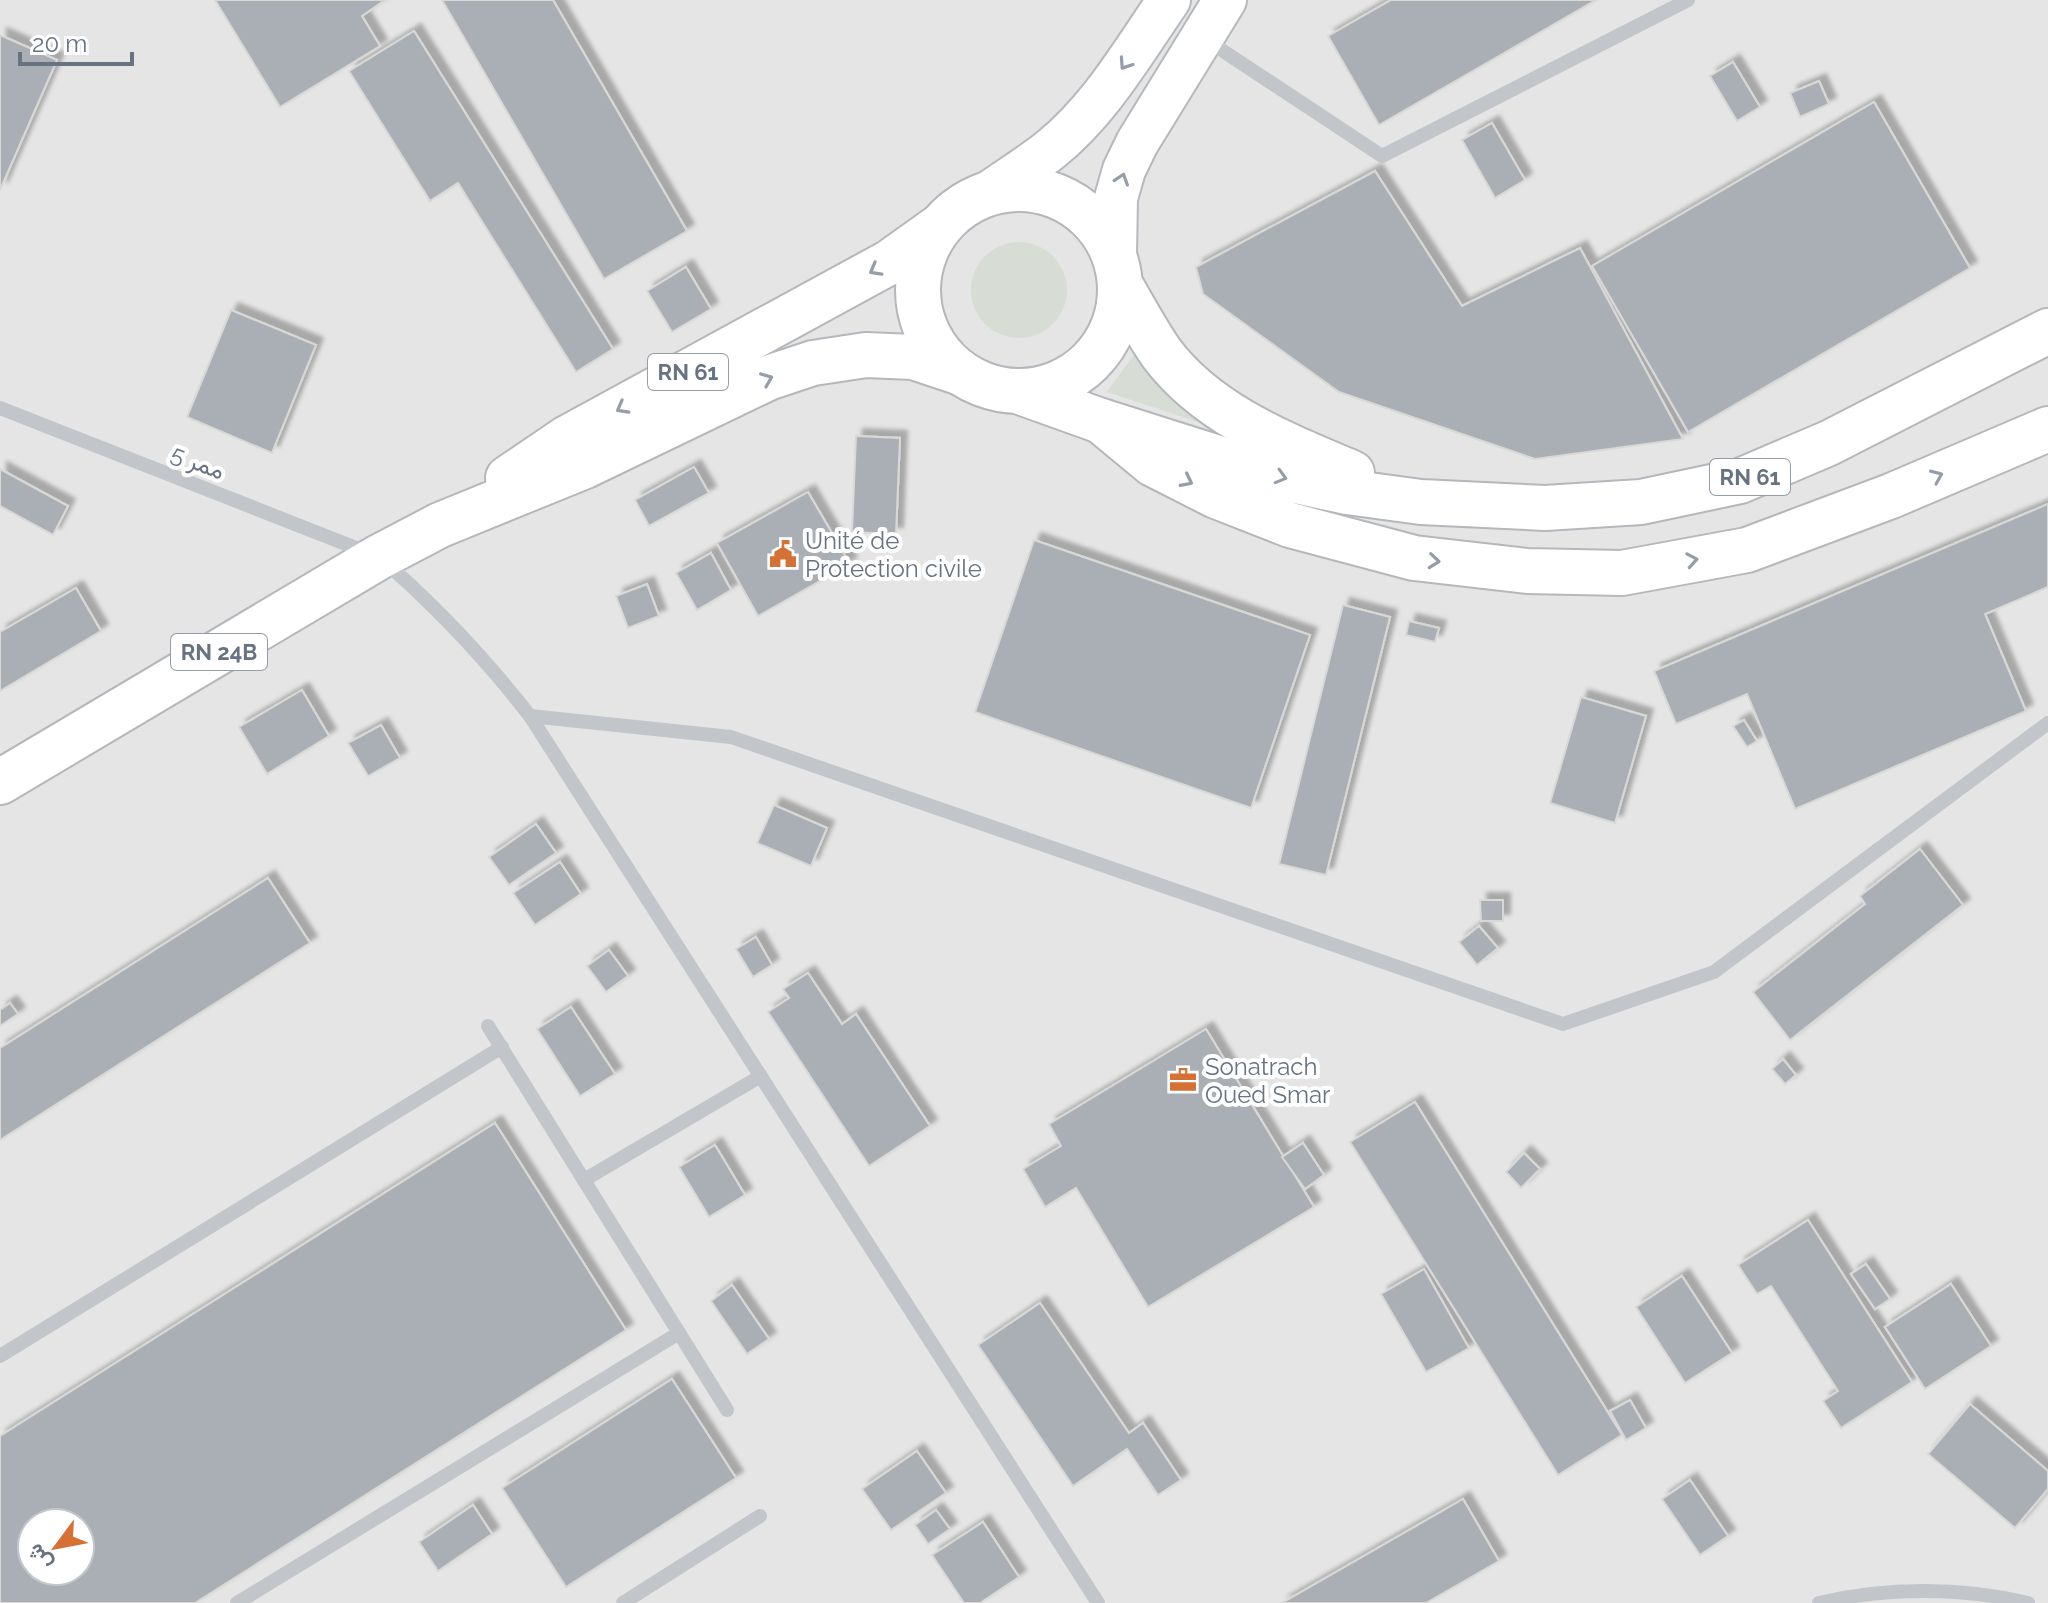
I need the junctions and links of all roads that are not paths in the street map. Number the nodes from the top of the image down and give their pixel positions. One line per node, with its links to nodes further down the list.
1 (1169, 0): 5 (main road, one-way to 5)
2 (1225, 0): 4 (main road)
3 (1688, 0): 4 (lane)
4 (1202, 36): 7 (main road, one-way to 4)
5 (990, 192): 6 (main road); 7 (main road)
6 (939, 226): 9 (main road); 15 (main road, RN 61, one-way to 15)
7 (1118, 271): 10 (main road); 14 (main road, RN 61)
8 (2048, 331): 14 (main road, RN 61)
9 (958, 372): 10 (main road); 15 (main road, RN 61, one-way to 9)
10 (1020, 392): 12 (main road, RN 61)
11 (0, 408): 16 (lane, ممر 5)
12 (1101, 421): 13 (main road, one-way to 13); 14 (main road, RN 61, one-way to 14)
13 (2048, 429)
14 (1421, 502)
15 (440, 525): 16 (main road, RN 24B)
16 (379, 557): 17 (lane, ممر 5); 19 (main road, RN 24B)
17 (530, 716): 18 (lane); 22 (lane, ممر 5)
18 (2048, 723)
19 (0, 782)
20 (488, 1026): 21 (lane)
21 (502, 1047): 23 (lane); 25 (lane)
22 (761, 1076): 23 (lane); 30 (lane, ممر 5)
23 (584, 1180): 24 (lane)
24 (679, 1333): 26 (lane); 28 (lane)
25 (0, 1356)
26 (727, 1410)
27 (760, 1516): 29 (lane)
28 (237, 1603)
29 (623, 1603)
30 (1098, 1603)
31 (1819, 1603): 32 (lane)
32 (2028, 1603)

